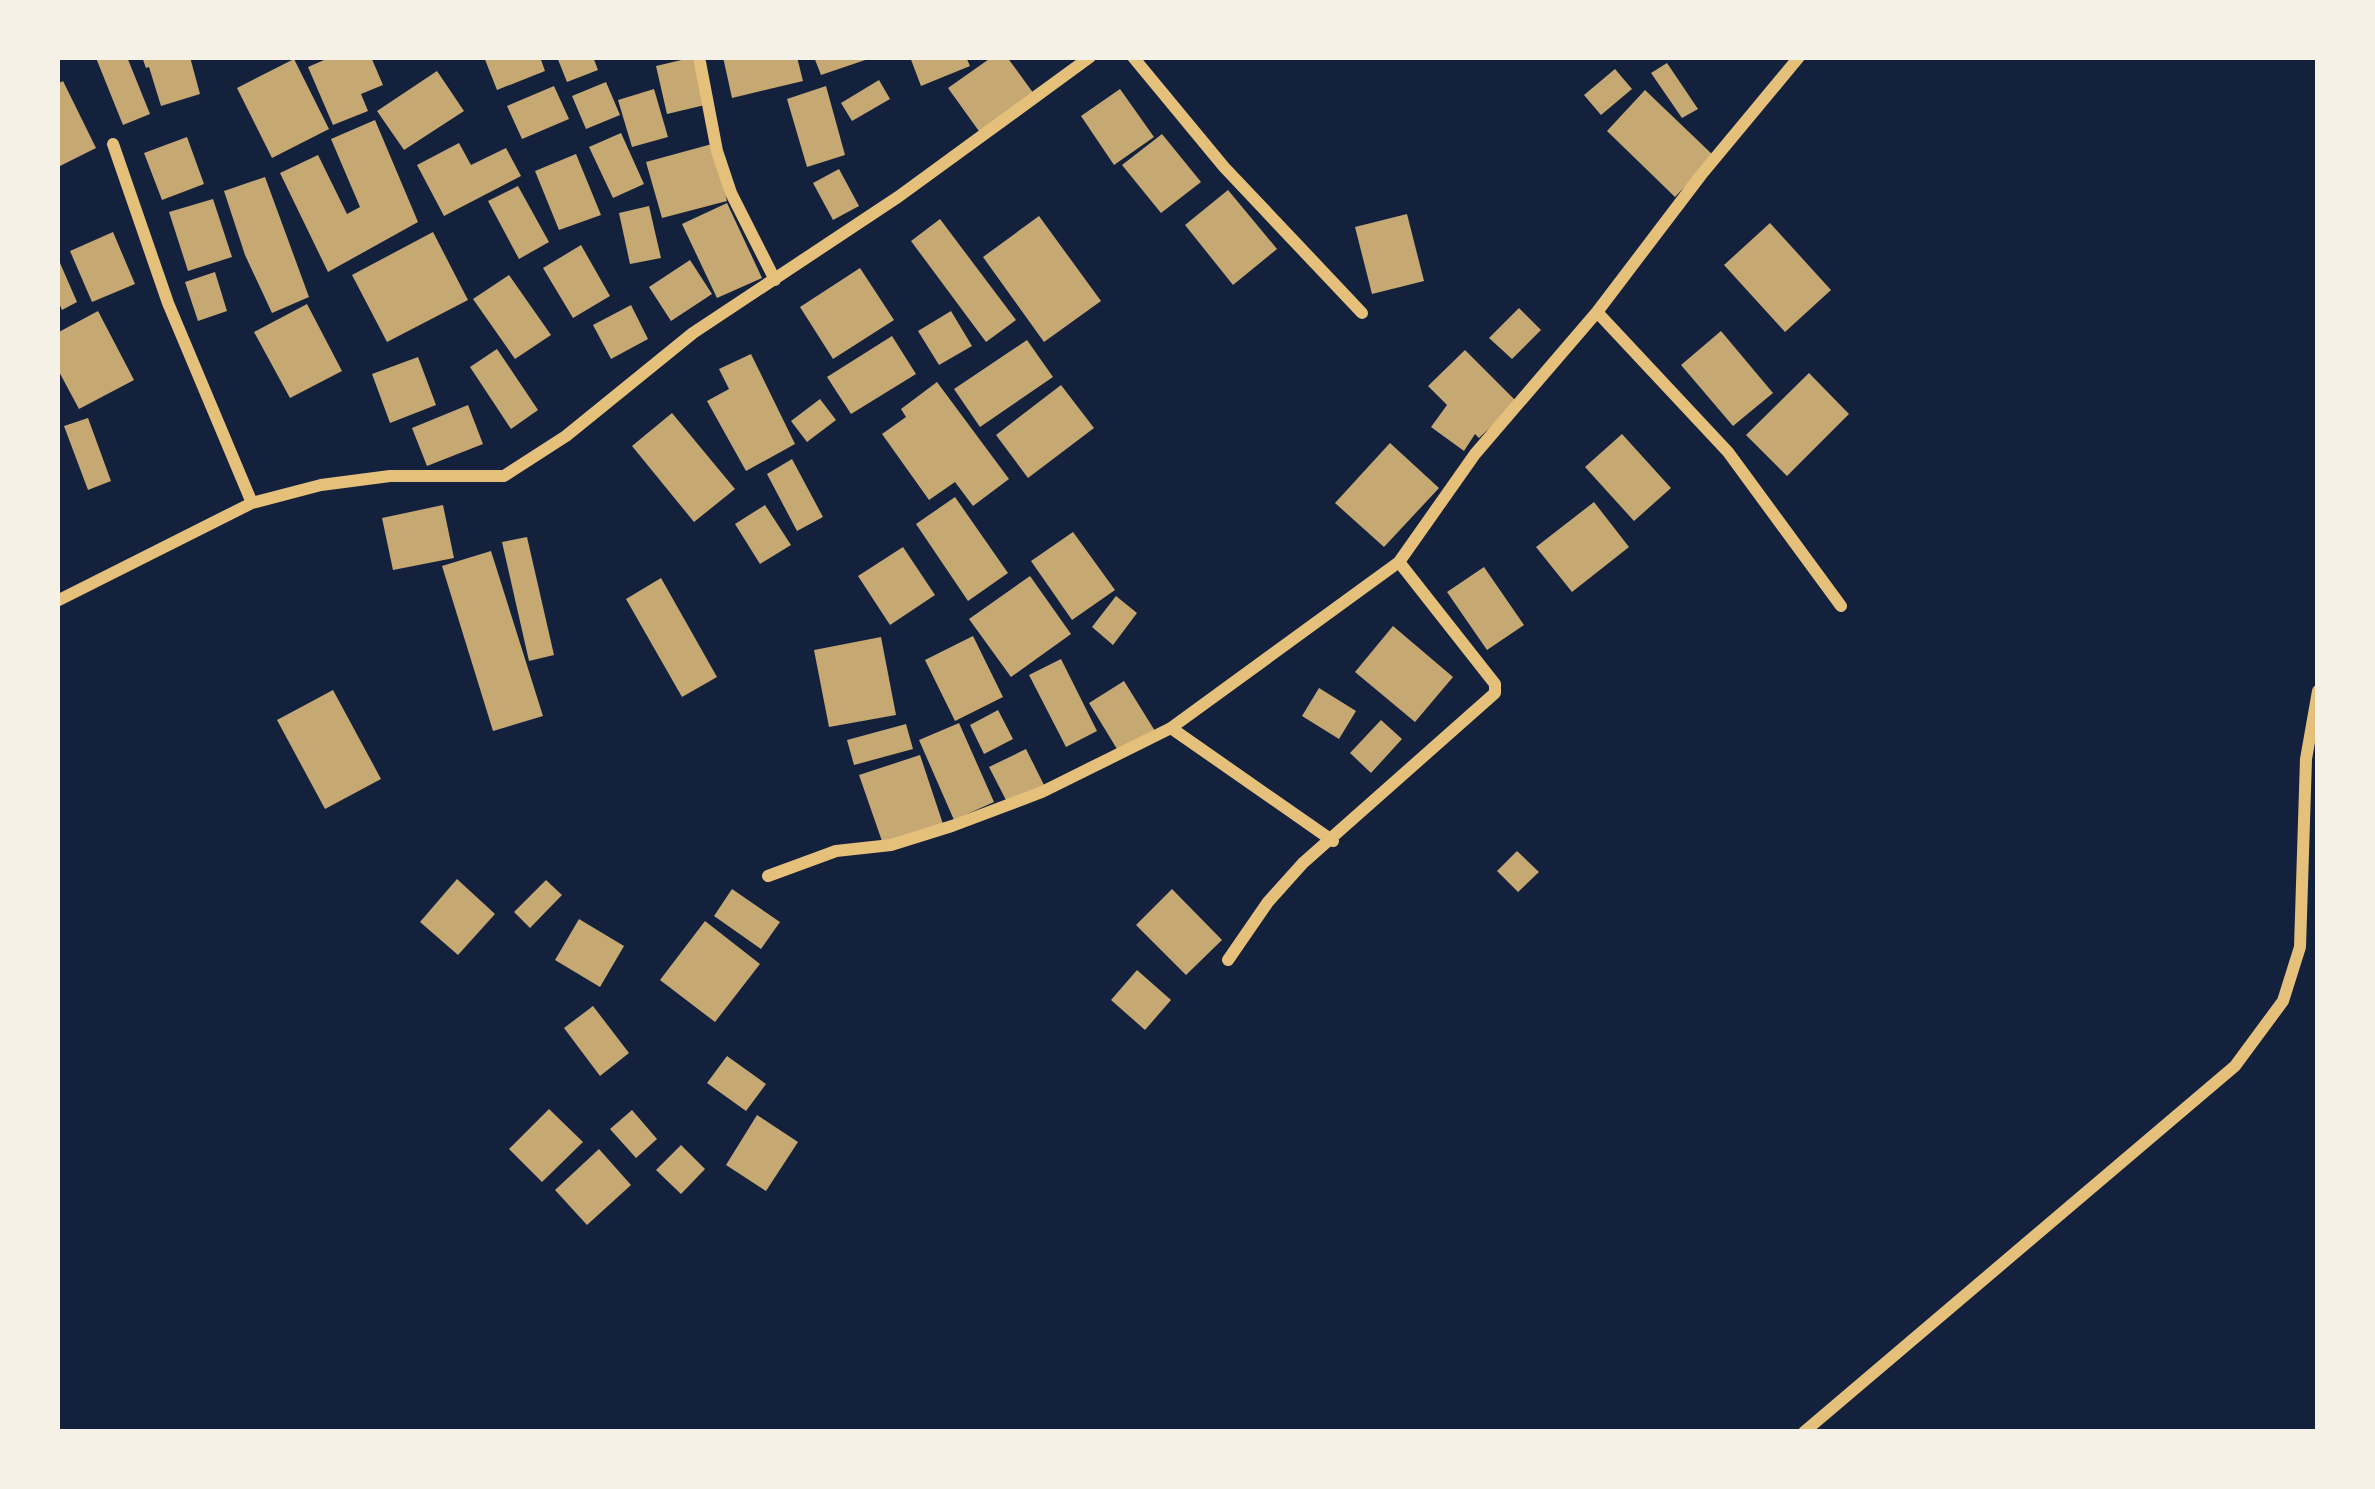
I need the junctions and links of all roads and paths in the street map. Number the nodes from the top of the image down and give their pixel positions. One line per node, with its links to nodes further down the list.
1 (699, 57): 6 (street)
2 (1090, 57): 6 (street)
3 (1133, 57): 8 (street)
4 (1799, 57): 7 (street)
5 (113, 144): 9 (street)
6 (775, 280): 9 (street)
7 (1597, 312): 10 (street); 12 (street)
8 (1362, 313)
9 (252, 503): 11 (street)
10 (1399, 562): 14 (street); 15 (street)
11 (57, 601)
12 (1840, 605)
13 (2318, 692): 18 (street)
14 (1171, 728): 15 (street); 16 (street)
15 (1333, 841): 17 (street)
16 (768, 876)
17 (1228, 960)
18 (1804, 1432)

